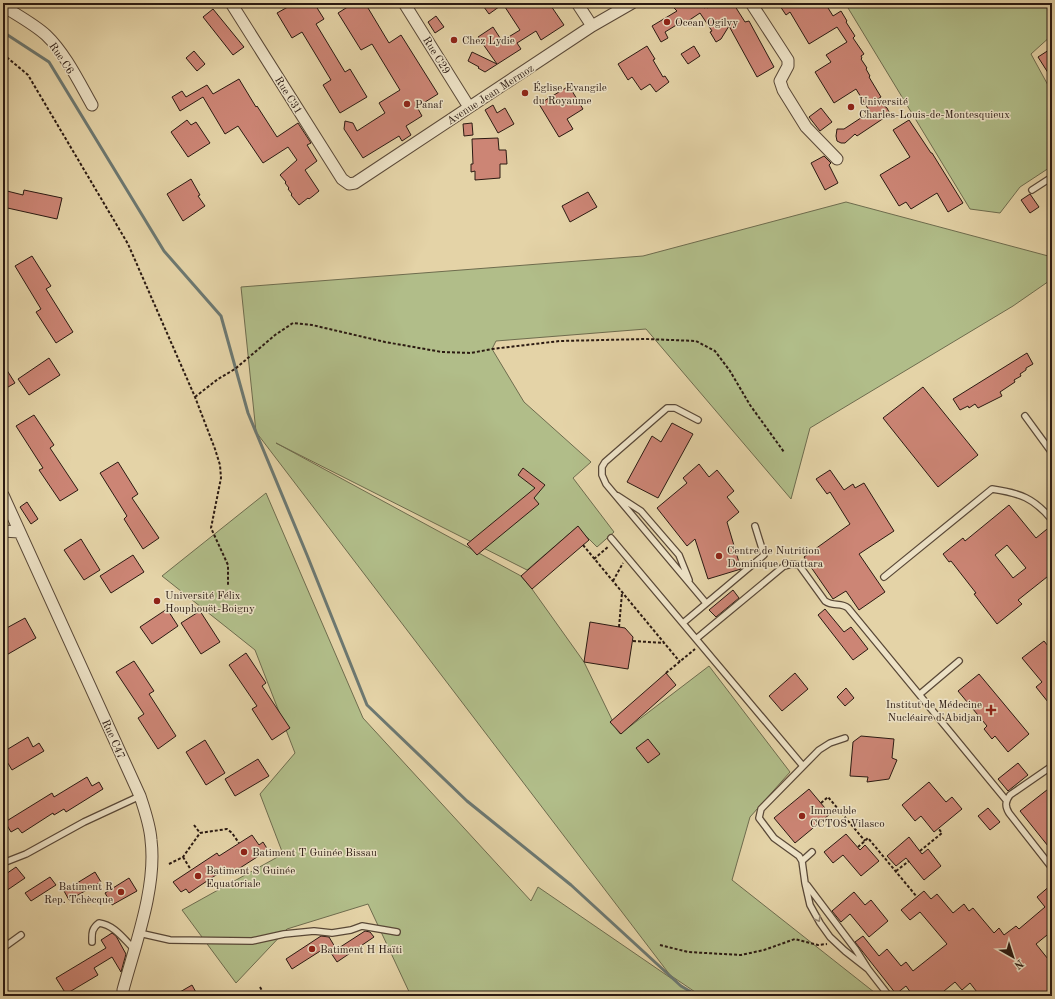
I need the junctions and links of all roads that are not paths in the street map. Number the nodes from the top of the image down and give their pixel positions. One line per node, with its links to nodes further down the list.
1 (232, 3): 12 (street, Rue C31)
2 (404, 3): 9 (street, Rue C29)
3 (577, 3): 7 (street)
4 (632, 3): 7 (street, Avenue Jean Mermoz)
5 (751, 3): 10 (street)
6 (3, 6): 8 (street, Rue C6)
7 (592, 26): 9 (street, Avenue Jean Mermoz)
8 (92, 105)
9 (469, 107): 12 (street, Avenue Jean Mermoz)
10 (837, 159)
11 (1052, 178): 13 (lane)
12 (349, 184)
13 (1032, 190)
14 (1024, 416): 16 (lane)
15 (698, 420): 17 (lane)
16 (1052, 453)
17 (613, 493): 25 (lane); 25 (lane)
18 (3, 495): 22 (street, Rue C47)
19 (1052, 520): 24 (lane)
20 (755, 526): 26 (lane)
21 (3, 530): 22 (street)
22 (19, 532): 34 (street, Rue C47)
23 (612, 540): 27 (lane)
24 (884, 577)
25 (691, 584): 26 (lane)
26 (706, 603): 27 (lane)
27 (683, 623): 28 (lane)
28 (696, 639): 30 (lane); 32 (lane)
29 (959, 661): 30 (lane)
30 (920, 694): 35 (lane)
31 (845, 738): 32 (lane)
32 (803, 766): 37 (lane)
33 (1052, 766): 35 (lane)
34 (140, 796): 38 (lane); 42 (street, Rue C47)
35 (1006, 800): 39 (lane)
36 (812, 852): 37 (lane)
37 (802, 860): 40 (lane)
38 (3, 864)
39 (1052, 868)
40 (805, 883): 47 (lane); 47 (lane, one-way to 47)
41 (397, 932): 42 (lane)
42 (139, 934): 46 (street, Rue C47)
43 (21, 935): 45 (lane)
44 (92, 942): 46 (lane)
45 (3, 948)
46 (134, 949): 48 (street, Rue C47)
47 (868, 968): 49 (lane)
48 (123, 996)
49 (889, 996)

